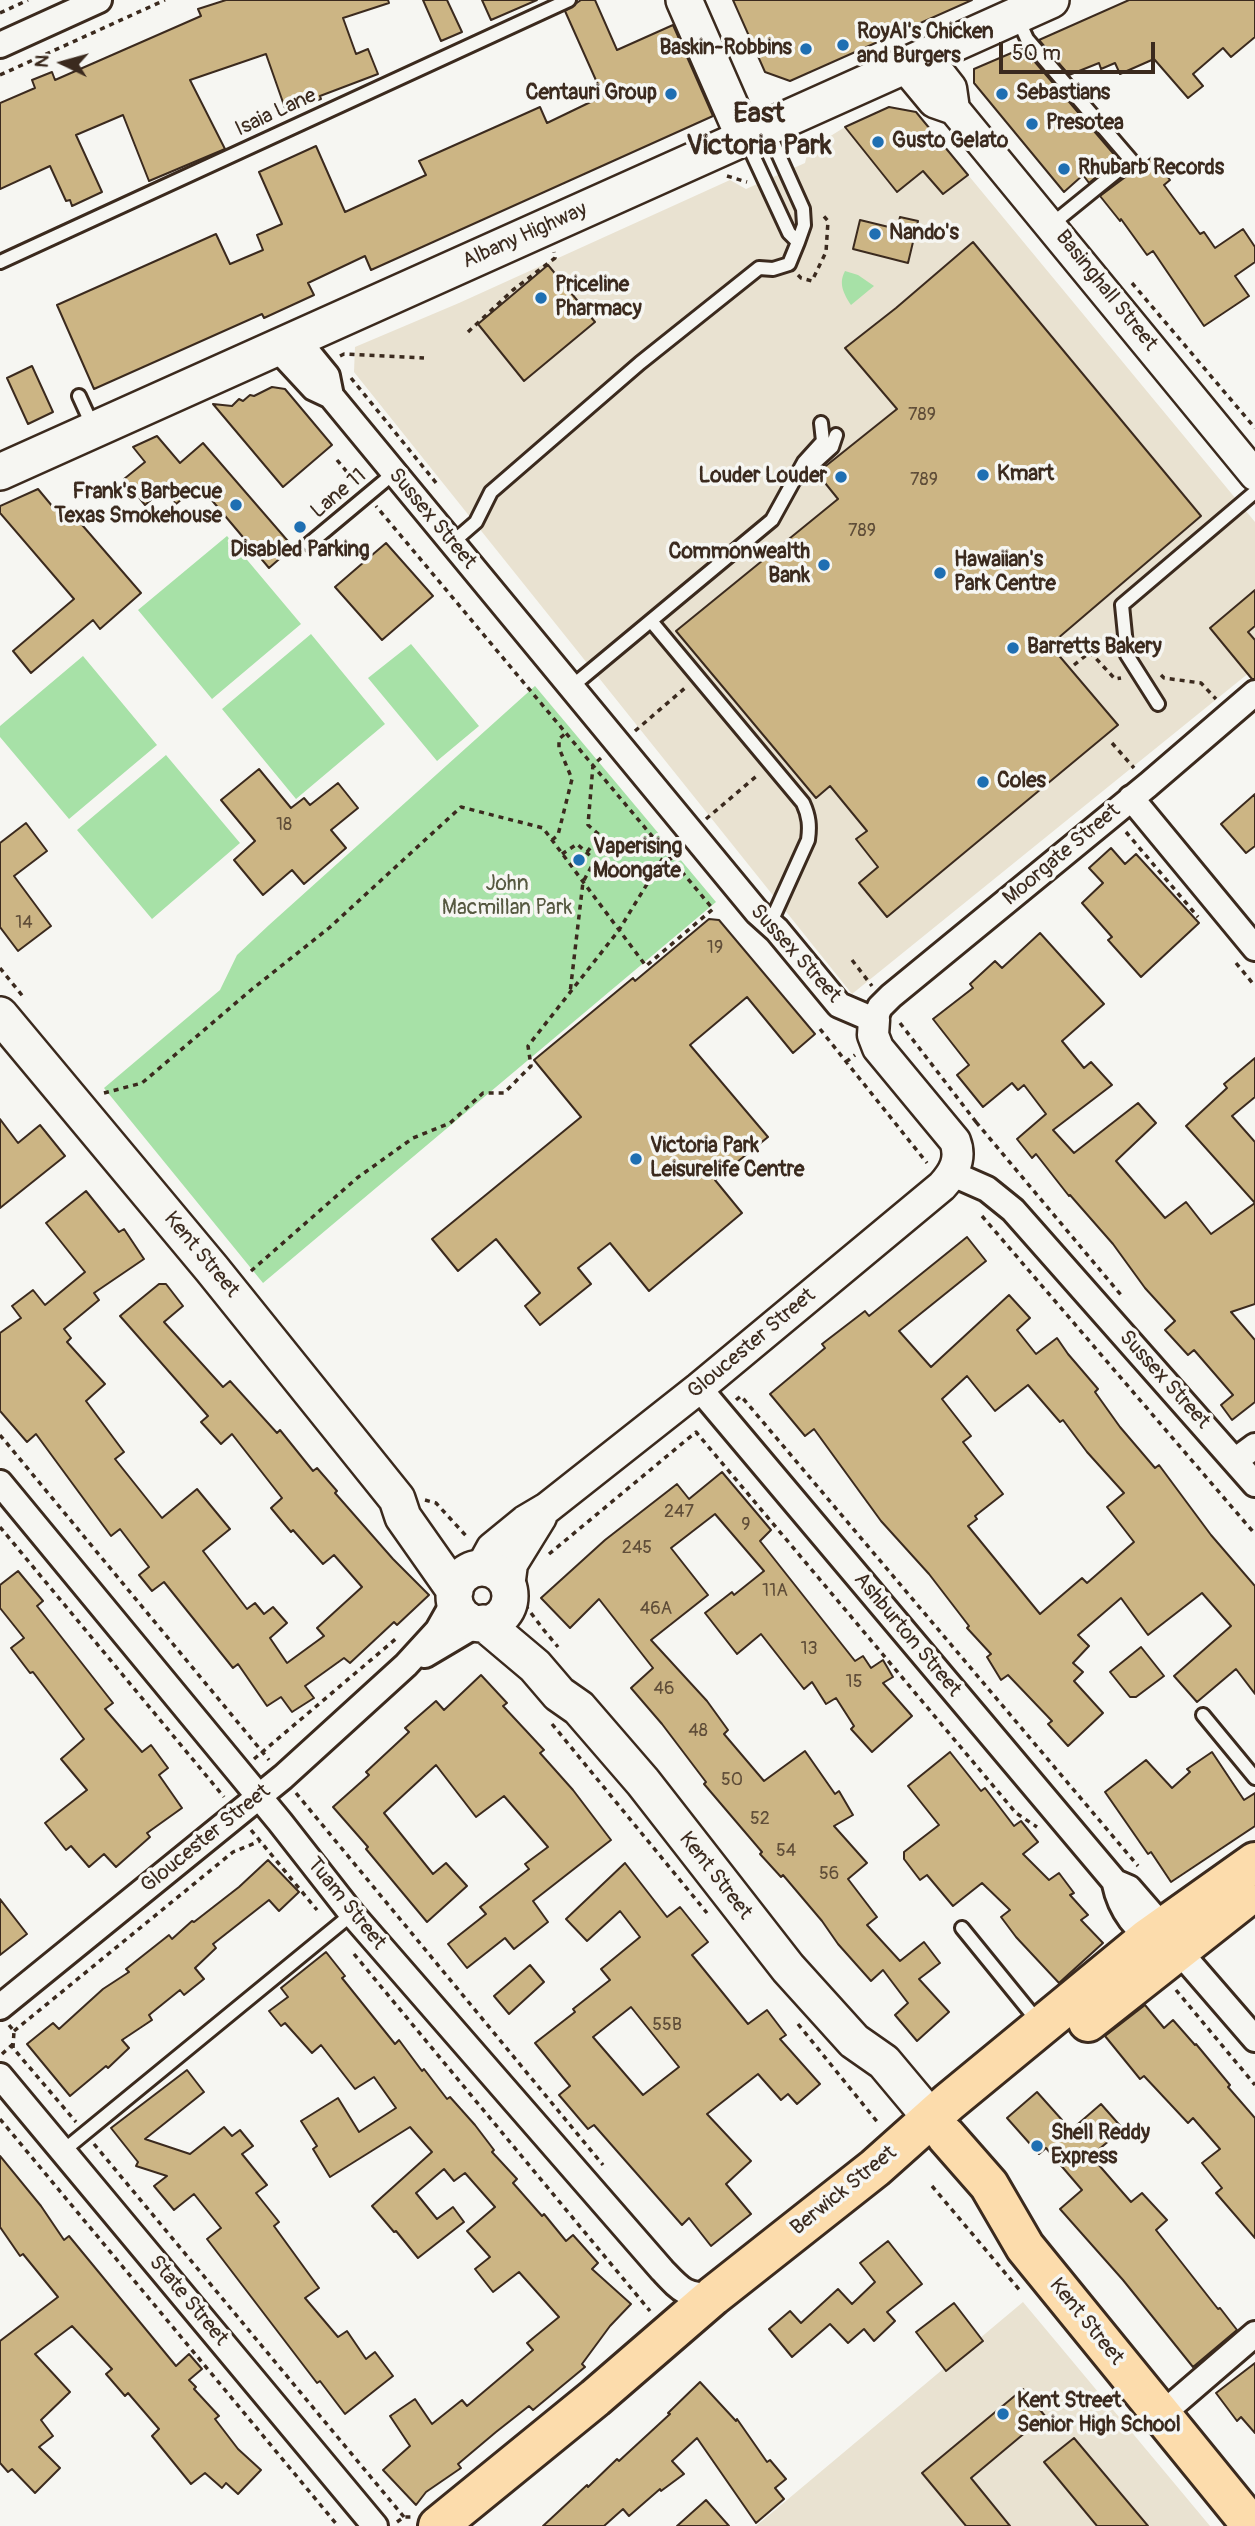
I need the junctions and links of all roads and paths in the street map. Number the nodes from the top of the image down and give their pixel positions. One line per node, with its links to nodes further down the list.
1 (28, 0): 8 (path)
2 (99, 0): 10 (street)
3 (165, 0): 12 (path)
4 (569, 0): 19 (lane, Isaia Lane)
5 (684, 0): 13 (main road)
6 (708, 0): 13 (main road)
7 (1051, 0): 9 (main road, Albany Highway)
8 (0, 13)
9 (1016, 16): 11 (main road, Albany Highway); 16 (lane)
10 (0, 45)
11 (915, 61): 13 (main road, Albany Highway); 16 (street, Basinghall Street)
12 (0, 75)
13 (755, 132): 17 (lane); 17 (lane); 24 (main road, Albany Highway)
14 (716, 181): 15 (path)
15 (752, 187)
16 (1051, 225): 36 (street, Basinghall Street)
17 (798, 242): 20 (lane)
18 (554, 252): 23 (path)
19 (0, 262)
20 (789, 264): 21 (path); 42 (lane)
21 (812, 281)
22 (1132, 282): 30 (path)
23 (468, 332)
24 (286, 342): 31 (main road, Albany Highway); 35 (street, Sussex Street)
25 (424, 358): 26 (path)
26 (342, 367)
27 (351, 378): 40 (path)
28 (79, 396): 31 (lane)
29 (821, 423): 37 (lane)
30 (1255, 428)
31 (94, 430): 34 (main road, Albany Highway)
32 (835, 435): 37 (lane)
33 (337, 460): 39 (path)
34 (0, 472)
35 (394, 472): 39 (lane, Lane 11); 40 (street, Sussex Street)
36 (1255, 475)
37 (795, 479): 44 (lane)
38 (1255, 492): 46 (lane)
39 (367, 496): 41 (path); 43 (lane, Lane 11)
40 (417, 500): 41 (path); 42 (street, Sussex Street)
41 (389, 522): 53 (path)
42 (453, 542): 48 (street, Sussex Street)
43 (309, 544)
44 (651, 621): 47 (lane); 48 (lane)
45 (1074, 665): 46 (path)
46 (1139, 673): 50 (path); 51 (lane)
47 (698, 677): 52 (path); 55 (lane)
48 (570, 688): 59 (street, Sussex Street)
49 (1255, 694): 57 (street, Moorgate Street)
50 (1219, 703)
51 (1158, 704)
52 (633, 732)
53 (566, 733): 56 (path); 62 (path)
54 (1112, 743): 57 (path)
55 (766, 759): 59 (path); 67 (lane)
56 (593, 765): 60 (path); 61 (path)
57 (1140, 792): 70 (street); 75 (street, Moorgate Street)
58 (1125, 831): 68 (path)
59 (690, 832): 64 (path); 67 (street, Sussex Street)
60 (600, 836): 61 (path); 63 (path)
61 (653, 837): 64 (path)
62 (552, 840): 65 (path); 78 (path)
63 (587, 852): 65 (path); 66 (path)
64 (666, 853): 69 (path); 69 (path)
65 (562, 854): 66 (path)
66 (583, 882): 69 (path); 74 (path)
67 (770, 923): 75 (street, Sussex Street)
68 (1203, 924)
69 (619, 930): 74 (path)
70 (1255, 948)
71 (1229, 955): 73 (path)
72 (852, 960): 75 (path)
73 (1255, 986)
74 (570, 995): 81 (path)
75 (879, 1011): 79 (path); 79 (street)
76 (0, 1015): 93 (main road, Kent Street)
77 (820, 1030): 80 (path)
78 (103, 1093)
79 (966, 1132): 80 (street); 82 (path)
80 (950, 1177): 83 (street, Gloucester Street); 87 (street, Sussex Street); 91 (path)
81 (251, 1271)
82 (1126, 1302)
83 (699, 1388): 84 (street, Ashburton Street); 90 (street, Gloucester Street)
84 (720, 1411): 85 (path); 109 (path); 114 (street, Ashburton Street)
85 (696, 1432): 92 (path); 107 (path)
86 (0, 1435): 101 (path)
87 (1245, 1453): 89 (street, Sussex Street)
88 (0, 1483): 104 (street, Tuam Street)
89 (1255, 1484)
90 (547, 1508): 93 (street, Gloucester Street); 94 (street, Gloucester Street)
91 (1255, 1534)
92 (546, 1557)
93 (466, 1582): 94 (main road); 94 (main road); 98 (street, Gloucester Street)
94 (496, 1609): 98 (street, Gloucester Street); 99 (main road, Kent Street)
95 (543, 1629): 97 (path)
96 (404, 1632): 101 (path)
97 (561, 1650)
98 (406, 1665): 102 (street, Gloucester Street)
99 (563, 1713): 112 (path); 126 (main road, Kent Street)
100 (1203, 1714): 103 (lane)
101 (263, 1752): 102 (path)
102 (283, 1777): 104 (street, Gloucester Street); 105 (path)
103 (1255, 1779)
104 (258, 1797): 106 (street, Tuam Street); 115 (street, Gloucester Street)
105 (303, 1801): 106 (path); 128 (path)
106 (280, 1822): 111 (street, Tuam Street); 118 (path)
107 (1042, 1830)
108 (1255, 1862): 114 (main road, Berwick Street)
109 (1138, 1866)
110 (1255, 1892): 114 (main road, Berwick Street)
111 (352, 1914): 125 (lane); 129 (street, Tuam Street)
112 (712, 1919)
113 (962, 1928): 117 (lane)
114 (1164, 1949): 117 (main road, Berwick Street); 119 (street, Ashburton Street); 123 (path); 126 (main road, Berwick Street)
115 (3, 2015): 118 (path)
116 (791, 2015): 126 (path)
117 (1042, 2027): 126 (main road, Berwick Street)
118 (14, 2031): 120 (path)
119 (1255, 2039)
120 (13, 2044): 121 (path); 125 (path)
121 (0, 2056)
122 (0, 2076): 127 (street, State Street)
123 (1255, 2085)
124 (0, 2119): 133 (path)
125 (84, 2132): 127 (lane); 132 (path)
126 (920, 2133): 129 (main road, Berwick Street); 131 (main road, Kent Street); 136 (main road, Berwick Street)
127 (63, 2151): 134 (street, State Street)
128 (610, 2172)
129 (713, 2296): 132 (main road, Berwick Street)
130 (1255, 2334): 131 (street)
131 (1160, 2415): 137 (main road, Kent Street)
132 (419, 2520): 135 (path)
133 (338, 2526)
134 (375, 2526)
135 (393, 2526)
136 (475, 2526)
137 (1252, 2526)

